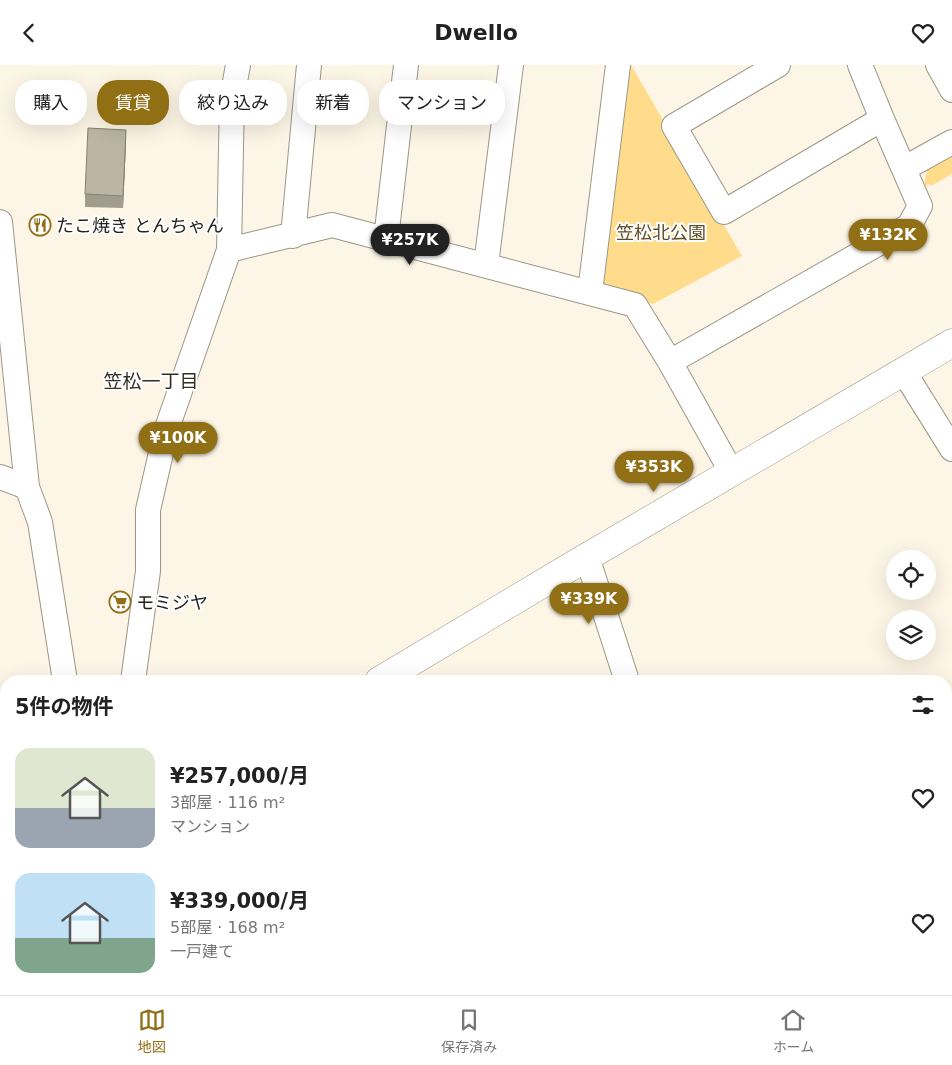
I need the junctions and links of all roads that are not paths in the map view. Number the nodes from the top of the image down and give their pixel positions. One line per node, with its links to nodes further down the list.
1 (238, 65): 16 (street)
2 (309, 65): 14 (street)
3 (406, 65): 15 (street)
4 (511, 65): 17 (street)
5 (618, 65): 18 (street)
6 (778, 65): 10 (street)
7 (860, 65): 10 (street)
8 (938, 65): 9 (street)
9 (952, 90)
10 (882, 119): 12 (street)
11 (952, 142): 12 (street)
12 (905, 169): 20 (street)
13 (0, 222): 25 (street)
14 (294, 236): 15 (street); 16 (street)
15 (386, 239): 17 (street)
16 (230, 249): 28 (street)
17 (486, 265): 18 (street)
18 (590, 292): 20 (street)
19 (952, 343): 21 (street)
20 (670, 363): 23 (street)
21 (904, 372): 22 (street); 23 (street)
22 (952, 449)
23 (732, 473): 26 (street)
24 (0, 477): 25 (street)
25 (27, 487): 27 (street)
26 (587, 557): 29 (street); 30 (street)
27 (64, 675)
28 (134, 675)
29 (389, 675)
30 (626, 675)

